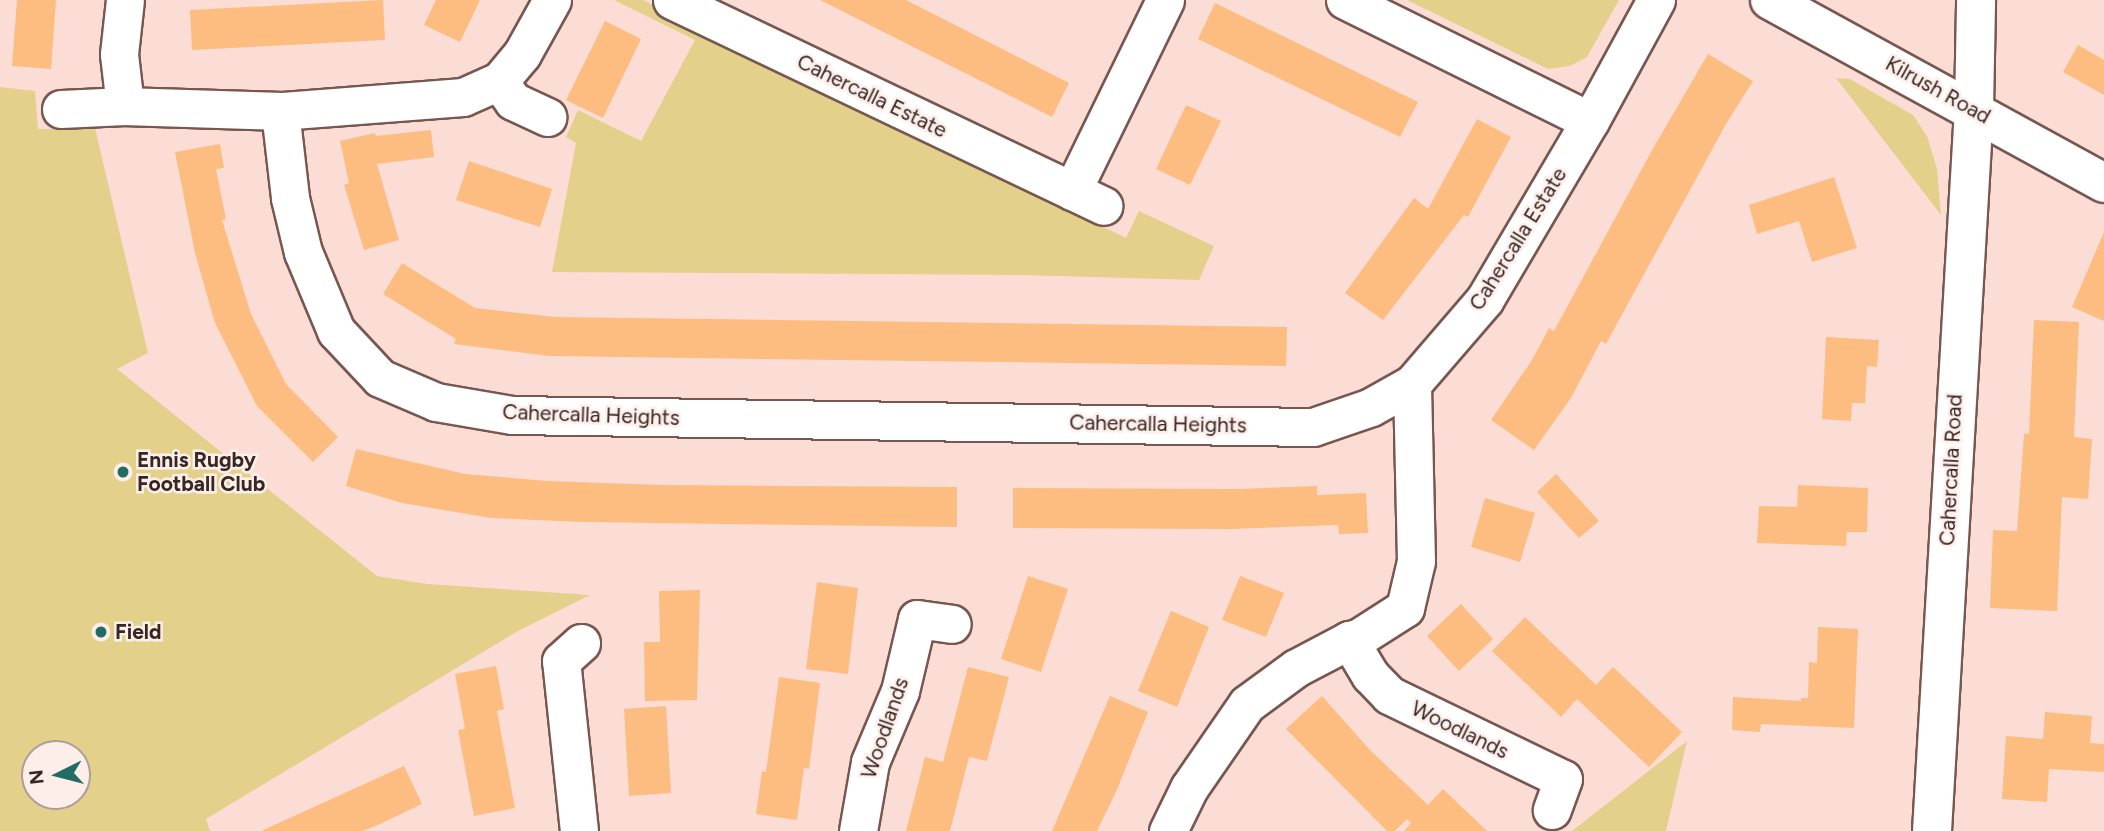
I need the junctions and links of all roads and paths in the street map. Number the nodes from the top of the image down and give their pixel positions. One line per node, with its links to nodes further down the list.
1 (125, 0): 10 (street)
2 (552, 0): 9 (street)
3 (672, 0): 4 (street, Cahercalla Estate)
4 (1165, 0)
5 (1345, 0): 15 (street)
6 (1656, 0): 15 (street, Cahercalla Estate)
7 (1770, 0): 12 (street, Kilrush Road)
8 (1976, 0): 12 (street, Cahercalla Road)
9 (499, 81): 13 (street); 14 (street)
10 (125, 106): 11 (street); 13 (street)
11 (61, 109)
12 (1974, 109): 16 (street, Kilrush Road); 25 (street, Cahercalla Road)
13 (280, 111): 17 (street, Cahercalla Heights)
14 (548, 117)
15 (1590, 121): 17 (street, Cahercalla Estate)
16 (2104, 183)
17 (1412, 384): 19 (street)
18 (952, 624): 23 (street, Woodlands)
19 (1349, 640): 21 (street, Woodlands); 24 (street)
20 (581, 643): 22 (street)
21 (1552, 810)
22 (579, 831)
23 (858, 831)
24 (1168, 831)
25 (1932, 831)

